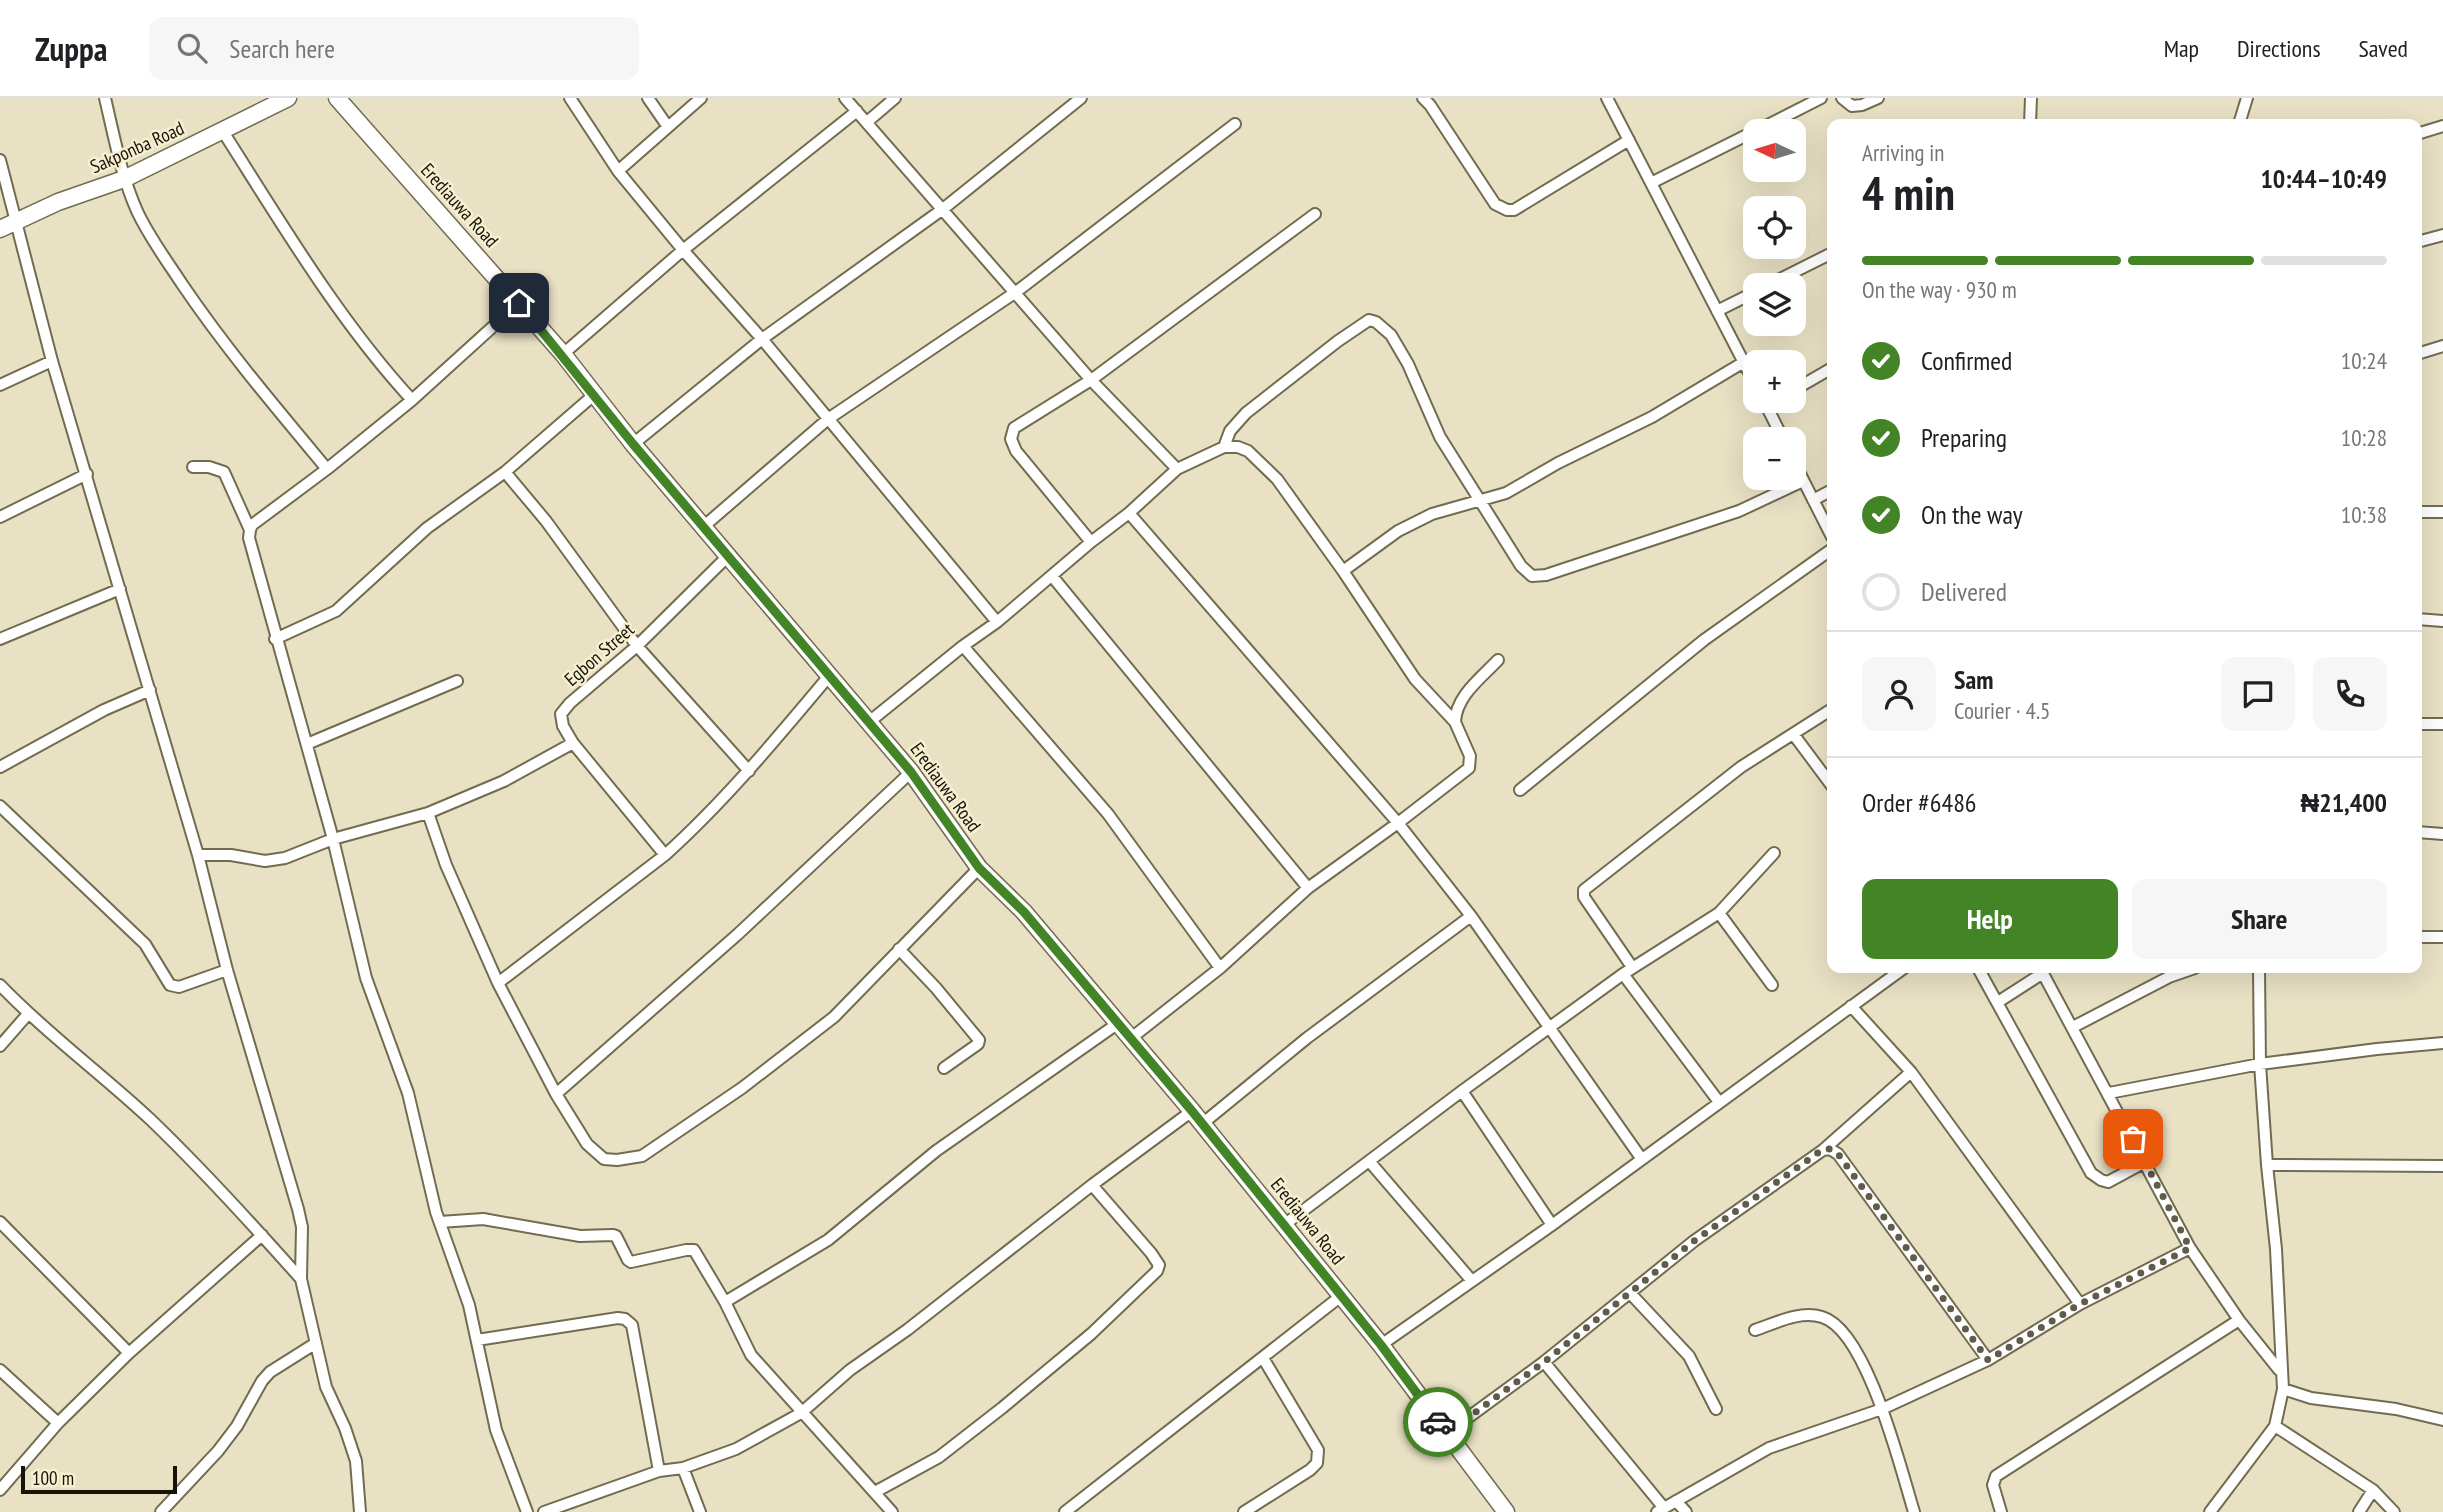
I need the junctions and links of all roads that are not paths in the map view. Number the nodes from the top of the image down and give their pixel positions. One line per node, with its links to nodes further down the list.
1 (105, 98): 31 (street)
2 (288, 98): 25 (street, Sakponba Road)
3 (337, 98): 44 (street, Erediauwa Road)
4 (570, 98): 30 (street)
5 (648, 98): 24 (street)
6 (701, 98): 24 (street)
7 (845, 98): 17 (street)
8 (895, 98): 21 (street)
9 (1081, 98): 33 (street)
10 (1423, 98): 28 (street)
11 (1606, 98): 28 (street)
12 (1842, 98): 13 (street)
13 (1878, 98)
14 (2031, 98): 19 (street)
15 (2246, 98): 20 (street)
16 (1820, 99): 18 (street)
17 (858, 111): 21 (street); 39 (street)
18 (1779, 119)
19 (2030, 119)
20 (2240, 119)
21 (867, 122): 33 (street)
22 (1235, 124): 42 (street)
23 (2443, 126): 26 (street)
24 (668, 127): 30 (street)
25 (222, 130): 31 (street, Sakponba Road); 58 (street)
26 (2422, 132)
27 (1743, 137): 32 (street)
28 (1629, 140): 32 (street)
29 (0, 160): 35 (street)
30 (618, 171): 39 (street)
31 (124, 179): 35 (street, Sakponba Road); 63 (street)
32 (1651, 183): 45 (street)
33 (943, 209): 42 (street); 46 (street)
34 (1315, 214): 54 (street)
35 (17, 221): 36 (street, Sakponba Road); 51 (street)
36 (0, 229)
37 (2443, 235): 38 (street)
38 (2422, 241)
39 (684, 250): 46 (street); 49 (street)
40 (1827, 256): 41 (street)
41 (1792, 273)
42 (1016, 292): 54 (street); 59 (street)
43 (1743, 298): 45 (street)
44 (519, 303): 49 (street, Erediauwa Road); 58 (street)
45 (1717, 311): 50 (street)
46 (762, 339): 59 (street); 60 (street)
47 (2443, 346): 48 (street)
48 (2422, 352)
49 (563, 355): 57 (street, Erediauwa Road)
50 (1743, 360)
51 (52, 361): 56 (street); 66 (street)
52 (1743, 363): 70 (street)
53 (1827, 371): 55 (street)
54 (1091, 380): 64 (street); 79 (street)
55 (1806, 383)
56 (0, 385)
57 (595, 394): 60 (street, Erediauwa Road); 65 (street)
58 (412, 400): 63 (street)
59 (828, 419): 76 (street); 87 (street)
60 (633, 444): 76 (street, Erediauwa Road)
61 (1224, 447): 64 (street); 70 (street); 82 (street)
62 (193, 467): 78 (street)
63 (327, 469): 78 (street)
64 (1177, 469): 74 (street)
65 (505, 472): 89 (street); 90 (street)
66 (87, 474): 75 (street); 84 (street)
67 (1806, 487): 71 (street)
68 (1784, 490): 70 (street)
69 (1827, 493): 71 (street)
70 (1480, 500): 82 (street)
71 (1813, 500): 77 (street)
72 (2422, 512): 73 (street)
73 (2443, 512)
74 (1129, 513): 79 (street); 111 (street)
75 (0, 517)
76 (703, 527): 81 (street, Erediauwa Road)
77 (1827, 527)
78 (250, 530): 89 (street)
79 (1091, 542): 83 (street)
80 (1827, 553): 108 (street)
81 (728, 556): 90 (street, Egbon Street); 93 (street, Erediauwa Road)
82 (1343, 570): 98 (street)
83 (1052, 576): 87 (street); 119 (street)
84 (120, 589): 88 (street); 95 (street)
85 (2422, 619): 86 (street)
86 (2443, 621)
87 (997, 622): 91 (street)
88 (0, 639)
89 (275, 639): 103 (street)
90 (636, 646): 102 (street, Egbon Street); 105 (street)
91 (963, 646): 97 (street); 125 (street)
92 (1498, 660): 98 (street)
93 (829, 676): 97 (street, Erediauwa Road); 105 (street)
94 (457, 681): 103 (street)
95 (150, 690): 104 (street); 116 (street)
96 (1827, 712): 101 (street)
97 (869, 722): 106 (street, Erediauwa Road)
98 (1455, 722): 111 (street)
99 (2422, 724): 100 (street)
100 (2443, 724)
101 (1794, 735): 107 (street); 127 (street)
102 (573, 743): 110 (street); 117 (street, Egbon Street)
103 (307, 744): 114 (street)
104 (0, 767)
105 (749, 771): 117 (street)
106 (911, 772): 118 (street, Erediauwa Road); 151 (street)
107 (1827, 779)
108 (1520, 790)
109 (0, 806): 126 (street)
110 (428, 813): 114 (street); 134 (street)
111 (1398, 823): 119 (street); 121 (street)
112 (2422, 832): 113 (street)
113 (2443, 834)
114 (333, 839): 116 (street); 162 (street)
115 (1774, 853): 120 (street)
116 (198, 855): 126 (street)
117 (665, 855): 134 (street)
118 (979, 868): 124 (street); 140 (street, Erediauwa Road)
119 (1308, 888): 125 (street)
120 (1719, 913): 127 (street); 136 (street)
121 (1471, 916): 141 (street); 153 (street)
122 (2422, 937): 123 (street)
123 (2443, 937)
124 (899, 949): 147 (street); 151 (street)
125 (1220, 968): 143 (street)
126 (227, 970): 167 (street)
127 (1627, 971): 141 (street); 152 (street)
128 (1898, 973): 138 (street)
129 (1981, 973): 137 (street)
130 (2038, 973): 137 (street)
131 (2044, 973): 142 (street)
132 (2166, 973): 142 (street)
133 (2259, 973): 146 (street)
134 (498, 983): 151 (street)
135 (0, 985): 139 (street)
136 (1772, 985)
137 (1998, 1002): 157 (street)
138 (1851, 1006): 148 (street); 152 (street)
139 (28, 1014): 145 (street); 165 (street)
140 (1117, 1024): 143 (street, Erediauwa Road); 171 (street)
141 (1549, 1027): 149 (street); 155 (street)
142 (2073, 1027): 150 (street)
143 (1129, 1039): 153 (street, Erediauwa Road)
144 (2443, 1043): 146 (street)
145 (0, 1046)
146 (2260, 1064): 150 (street); 158 (street)
147 (944, 1068)
148 (1911, 1072): 154 (street); 172 (street)
149 (1462, 1091): 156 (street); 164 (street)
150 (2109, 1093): 157 (street)
151 (556, 1094)
152 (1719, 1102): 155 (street)
153 (1197, 1117): 160 (street); 163 (street, Erediauwa Road)
154 (1822, 1150): 169 (street); 180 (street)
155 (1641, 1158): 164 (street)
156 (1368, 1161): 163 (street); 168 (street)
157 (2145, 1162): 166 (street)
158 (2267, 1165): 159 (street); 183 (street)
159 (2443, 1166)
160 (1092, 1185): 187 (street); 196 (street)
161 (0, 1222): 178 (street)
162 (440, 1222): 171 (street); 175 (street)
163 (1284, 1225): 170 (street, Erediauwa Road)
164 (1552, 1225): 168 (street)
165 (262, 1235): 167 (street); 178 (street)
166 (2190, 1248): 172 (street); 173 (street)
167 (301, 1279): 176 (street)
168 (1472, 1281): 177 (street)
169 (1630, 1293): 181 (street); 185 (street)
170 (1341, 1296): 177 (street, Erediauwa Road); 179 (street)
171 (725, 1302): 187 (street)
172 (2080, 1304): 180 (street)
173 (2239, 1320): 183 (street); 210 (street)
174 (1755, 1330): 186 (street)
175 (477, 1340): 193 (street); 201 (street)
176 (316, 1343): 199 (street); 200 (street)
177 (1381, 1345): 191 (street, Erediauwa Road)
178 (129, 1353): 189 (street)
179 (1263, 1358): 205 (street); 206 (street)
180 (1988, 1360): 186 (street)
181 (1544, 1362): 191 (street); 198 (street)
182 (0, 1370): 189 (street)
183 (2281, 1375): 184 (street)
184 (2283, 1389): 188 (street); 190 (street)
185 (1717, 1409)
186 (1881, 1409): 197 (street); 209 (street)
187 (801, 1413): 192 (street); 196 (street)
188 (2443, 1420)
189 (58, 1423): 194 (street)
190 (2276, 1426): 195 (street); 211 (street)
191 (1447, 1433): 207 (street, Erediauwa Road)
192 (683, 1468): 193 (street); 203 (street)
193 (659, 1471): 202 (street)
194 (0, 1490)
195 (2373, 1490): 212 (street); 213 (street)
196 (875, 1492): 204 (street)
197 (1676, 1501): 198 (street); 208 (street)
198 (1660, 1510)
199 (161, 1512)
200 (360, 1512)
201 (527, 1512)
202 (544, 1512)
203 (700, 1512)
204 (892, 1512)
205 (1065, 1512)
206 (1244, 1512)
207 (1506, 1512)
208 (1686, 1512)
209 (1914, 1512)
210 (2001, 1512)
211 (2210, 1512)
212 (2359, 1512)
213 (2394, 1512)

